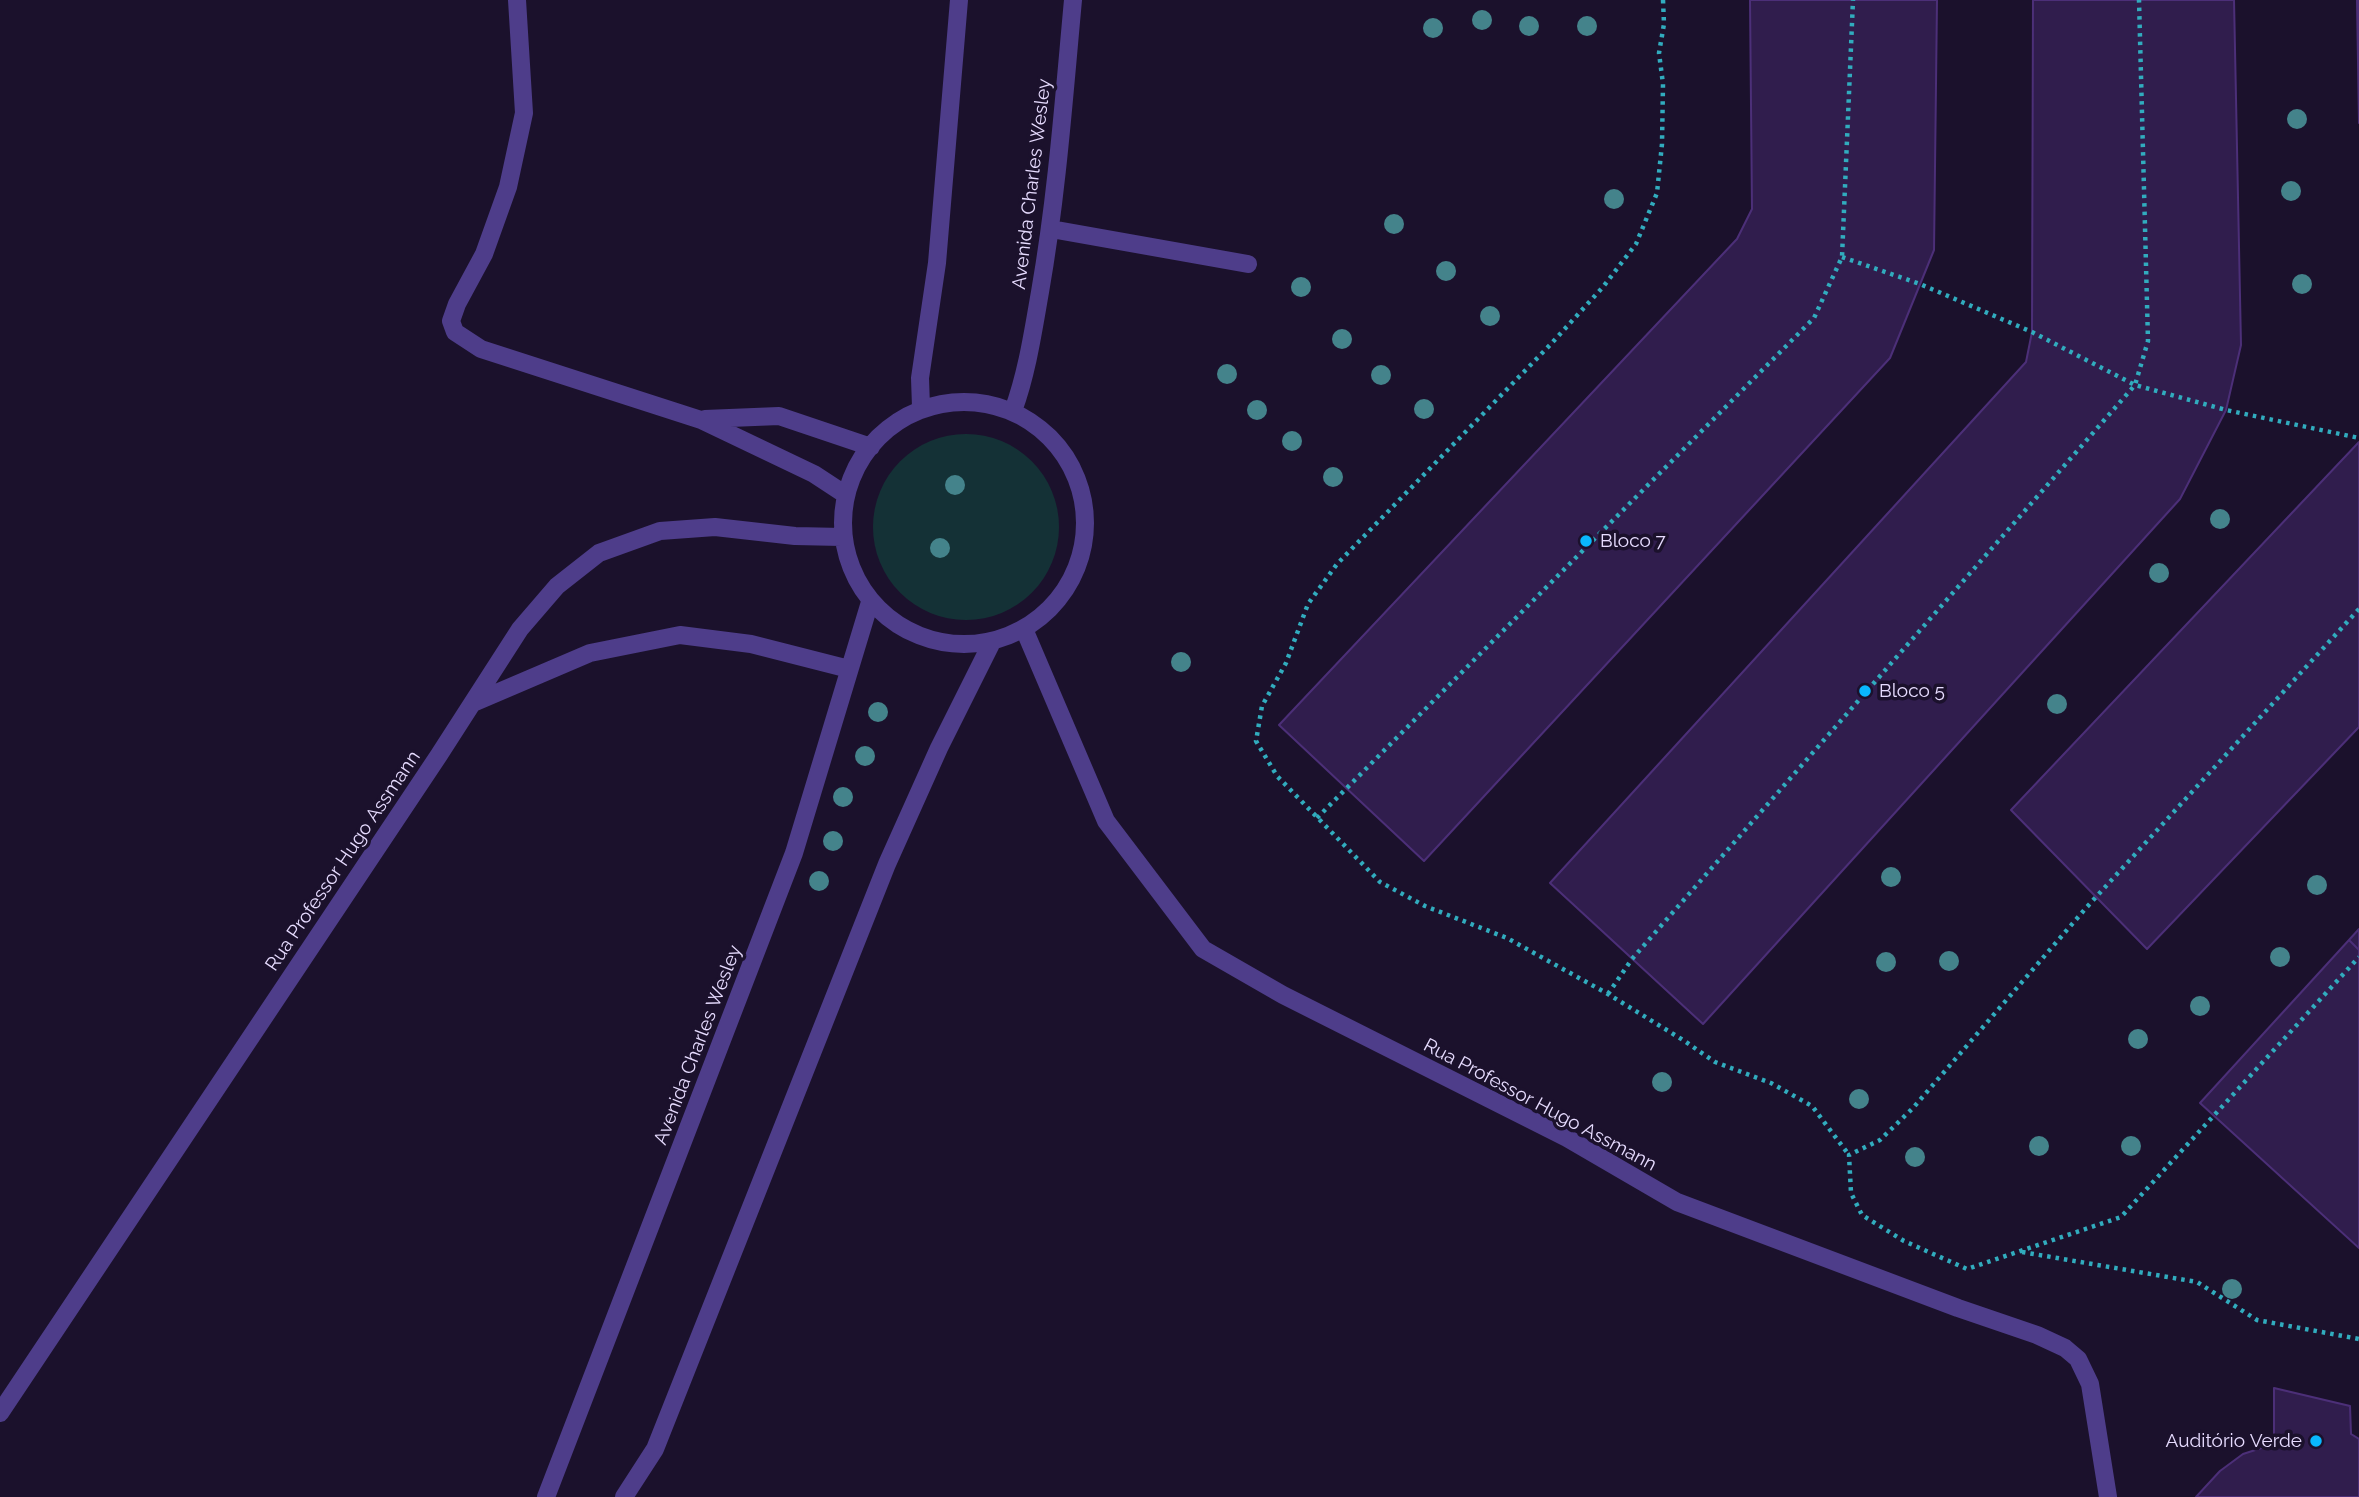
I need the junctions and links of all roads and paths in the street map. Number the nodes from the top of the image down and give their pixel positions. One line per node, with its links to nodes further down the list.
1 (517, 0): 13 (street)
2 (959, 0): 11 (street)
3 (1073, 0): 7 (street, Avenida Charles Wesley)
4 (1663, 0): 24 (path)
5 (1853, 0): 8 (path)
6 (2139, 0): 10 (path)
7 (1051, 229): 9 (street); 12 (street, Avenida Charles Wesley)
8 (1842, 257): 10 (path); 24 (path)
9 (1248, 264)
10 (2135, 385): 14 (path); 26 (path)
11 (920, 407): 12 (street); 15 (street)
12 (1013, 411): 20 (street)
13 (701, 419): 15 (street); 16 (street)
14 (2359, 438)
15 (871, 447): 16 (street)
16 (846, 495): 17 (street)
17 (842, 537): 18 (street); 23 (street, Rua Professor Hugo Assmann)
18 (870, 602): 21 (street); 22 (street, Avenida Charles Wesley)
19 (2359, 609): 27 (path)
20 (1024, 629): 21 (street); 33 (street, Rua Professor Hugo Assmann)
21 (992, 642): 32 (street)
22 (849, 669): 23 (street); 31 (street, Avenida Charles Wesley)
23 (473, 703): 30 (street, Rua Professor Hugo Assmann)
24 (1317, 818): 26 (path)
25 (2359, 957): 28 (path)
26 (1608, 994): 27 (path)
27 (1849, 1155): 28 (path)
28 (2020, 1252): 29 (path)
29 (2359, 1339)
30 (0, 1413)
31 (546, 1497)
32 (624, 1497)
33 (2108, 1497)

